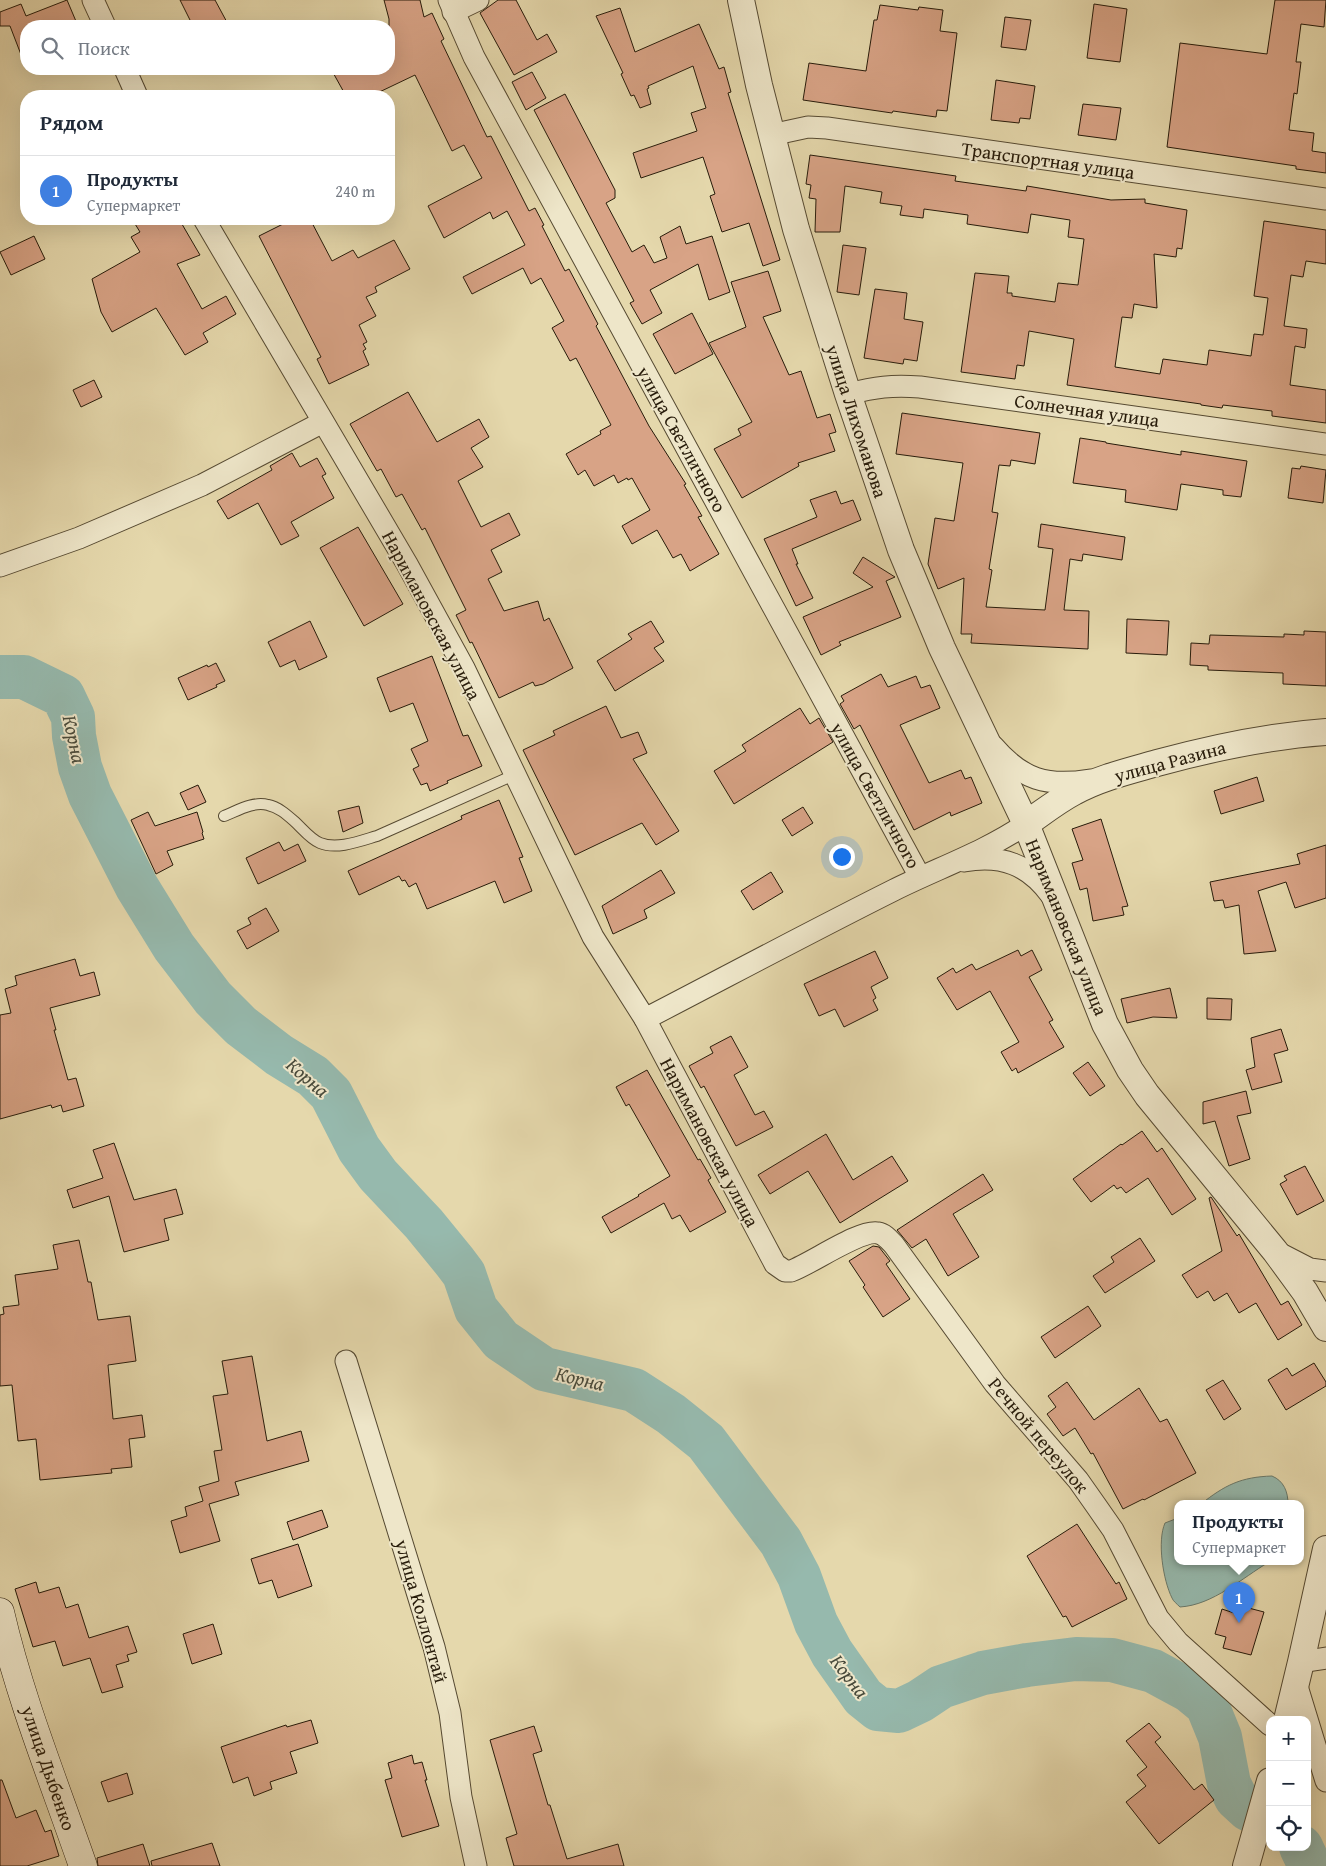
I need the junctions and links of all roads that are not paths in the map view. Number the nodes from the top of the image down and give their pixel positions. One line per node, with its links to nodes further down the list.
1 (93, 0): 5 (street)
2 (478, 0): 4 (street)
3 (741, 0): 8 (street, улица Лихоманова)
4 (451, 6): 22 (street, улица Светличного)
5 (102, 20)
6 (128, 75): 7 (street)
7 (134, 90)
8 (771, 135): 9 (street, Транспортная улица); 11 (street, улица Лихоманова)
9 (1326, 199)
10 (208, 225): 12 (street, Наримановская улица)
11 (848, 394): 13 (street, Солнечная улица); 16 (street, улица Лихоманова)
12 (323, 422): 14 (street); 17 (street, Наримановская улица)
13 (1326, 444)
14 (0, 566)
15 (1326, 732): 18 (street, улица Разина)
16 (982, 733): 18 (street); 20 (street, улица Лихоманова)
17 (514, 774): 19 (lane); 24 (street, Наримановская улица)
18 (1110, 776): 20 (street, улица Разина)
19 (224, 816)
20 (1026, 824): 21 (street, Наримановская улица); 23 (street, Наримановская улица)
21 (950, 864): 22 (street, Наримановская улица); 23 (street)
22 (920, 877): 24 (street, Наримановская улица)
23 (1057, 904): 25 (street, Наримановская улица)
24 (645, 1019): 26 (street, Наримановская улица)
25 (1275, 1251): 27 (street, Наримановская улица); 28 (street, Наримановская улица)
26 (775, 1264): 34 (street, Речной переулок)
27 (1326, 1271)
28 (1326, 1328)
29 (346, 1361): 39 (street, улица Коллонтай)
30 (1326, 1549): 32 (street)
31 (0, 1612): 38 (main road, улица Дыбенко)
32 (1308, 1668): 33 (street); 35 (street)
33 (1289, 1716)
34 (1266, 1721)
35 (1313, 1753): 36 (street)
36 (1326, 1781)
37 (1266, 1795): 40 (street)
38 (83, 1866)
39 (476, 1866)
40 (1246, 1866)

